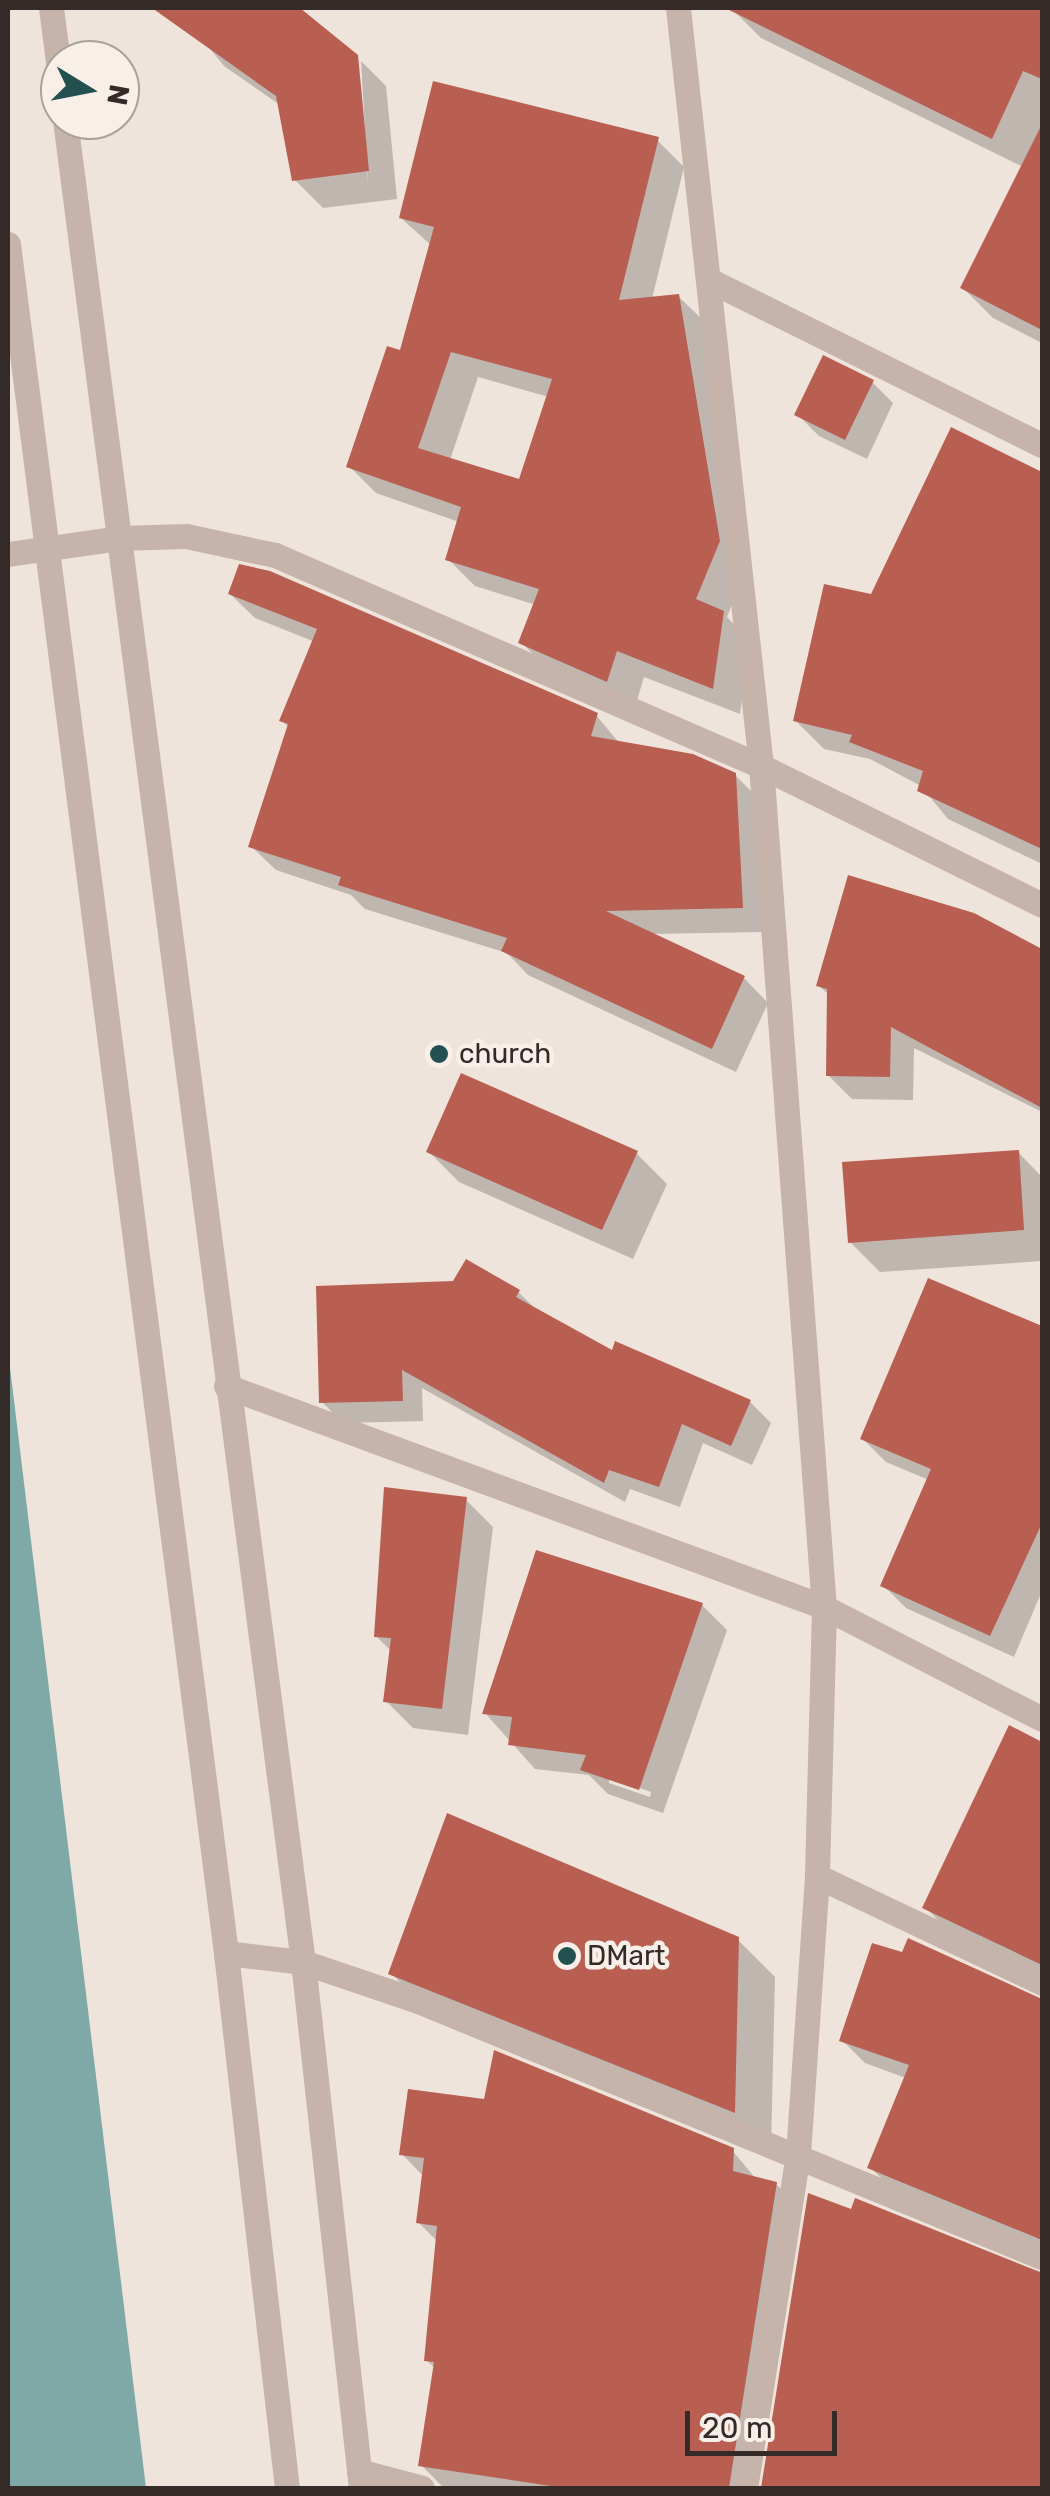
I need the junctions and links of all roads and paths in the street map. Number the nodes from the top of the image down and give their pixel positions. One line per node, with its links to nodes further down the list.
1 (51, 8): 3 (street)
2 (678, 8): 6 (street)
3 (55, 40)
4 (69, 140): 9 (street)
5 (8, 244): 7 (street)
6 (710, 281): 8 (street); 12 (street)
7 (12, 324): 10 (street)
8 (1042, 446)
9 (119, 538): 10 (street); 12 (street); 14 (street)
10 (43, 548): 11 (street); 18 (street)
11 (8, 554)
12 (761, 766): 13 (street); 15 (street)
13 (1042, 905)
14 (226, 1386): 15 (street); 19 (street)
15 (824, 1607): 16 (street); 17 (street)
16 (1042, 1719)
17 (817, 1876): 20 (street); 21 (street)
18 (226, 1953): 19 (street); 24 (street)
19 (304, 1962): 21 (street); 23 (street)
20 (1042, 1983)
21 (798, 2154): 22 (street); 26 (street)
22 (1042, 2257)
23 (360, 2480): 25 (street)
24 (287, 2488)
25 (422, 2488)
26 (744, 2488)

